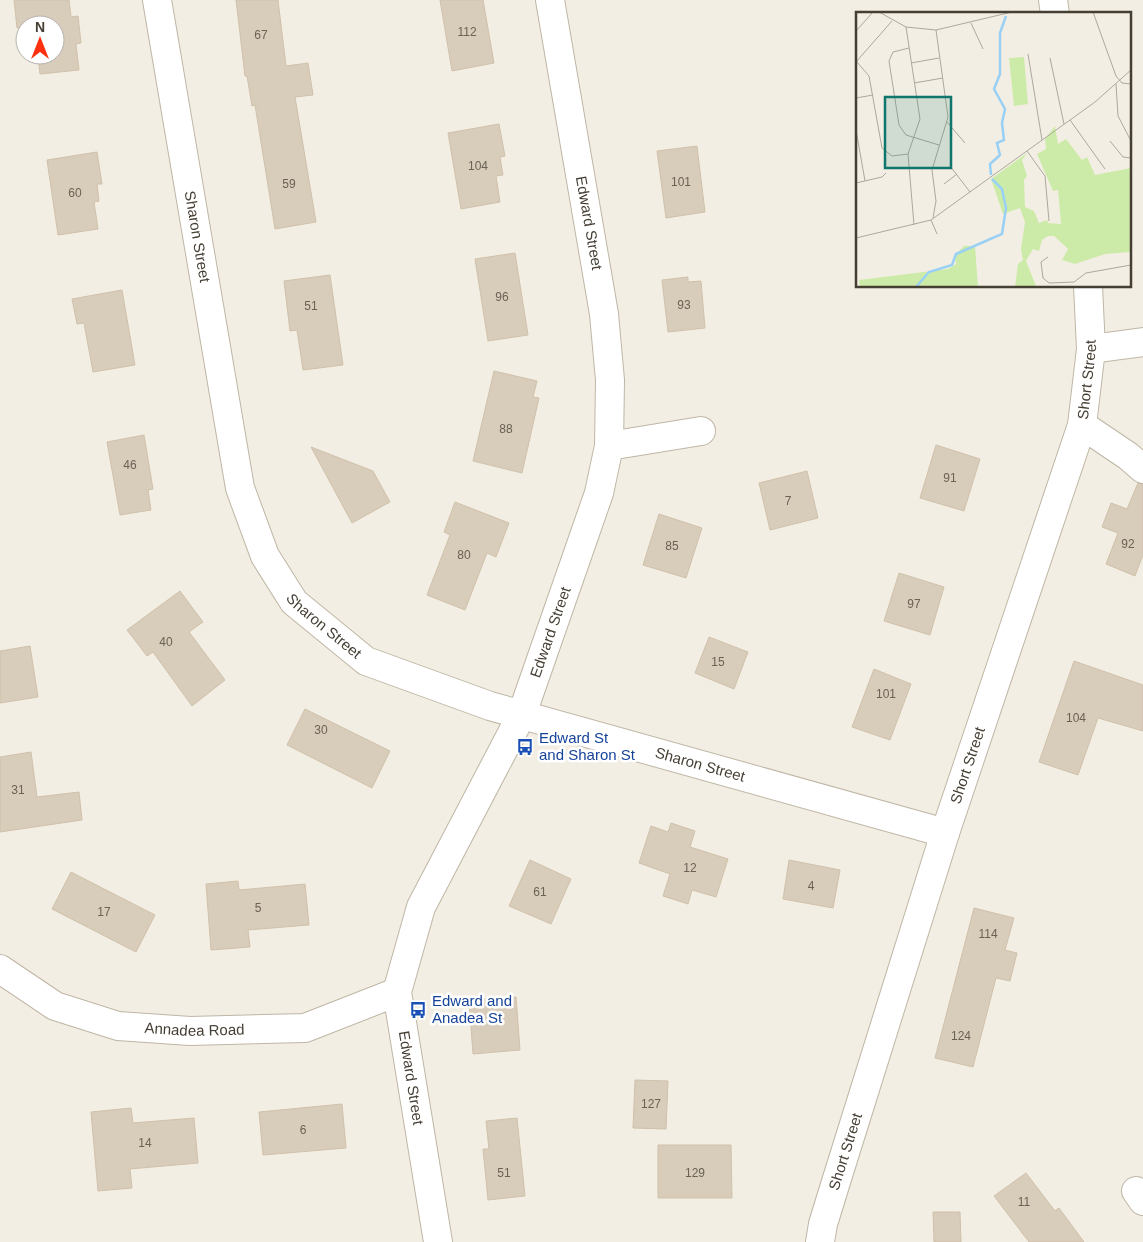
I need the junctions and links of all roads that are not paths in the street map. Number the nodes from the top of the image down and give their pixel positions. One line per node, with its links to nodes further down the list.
1 (157, 0): 10 (street, Sharon Street)
2 (550, 0): 8 (street, Edward Street)
3 (1088, 288): 5 (street, Short Street)
4 (1143, 342): 5 (street)
5 (1091, 348): 6 (street, Short Street)
6 (1082, 426): 9 (street); 11 (street, Short Street)
7 (702, 431): 8 (street)
8 (609, 446): 10 (street, Edward Street)
9 (1143, 469)
10 (522, 714): 11 (street, Sharon Street); 13 (street, Edward Street)
11 (945, 833): 15 (street, Short Street)
12 (0, 969): 13 (street, Annadea Road)
13 (397, 992): 14 (street, Edward Street)
14 (438, 1242)
15 (820, 1242)

